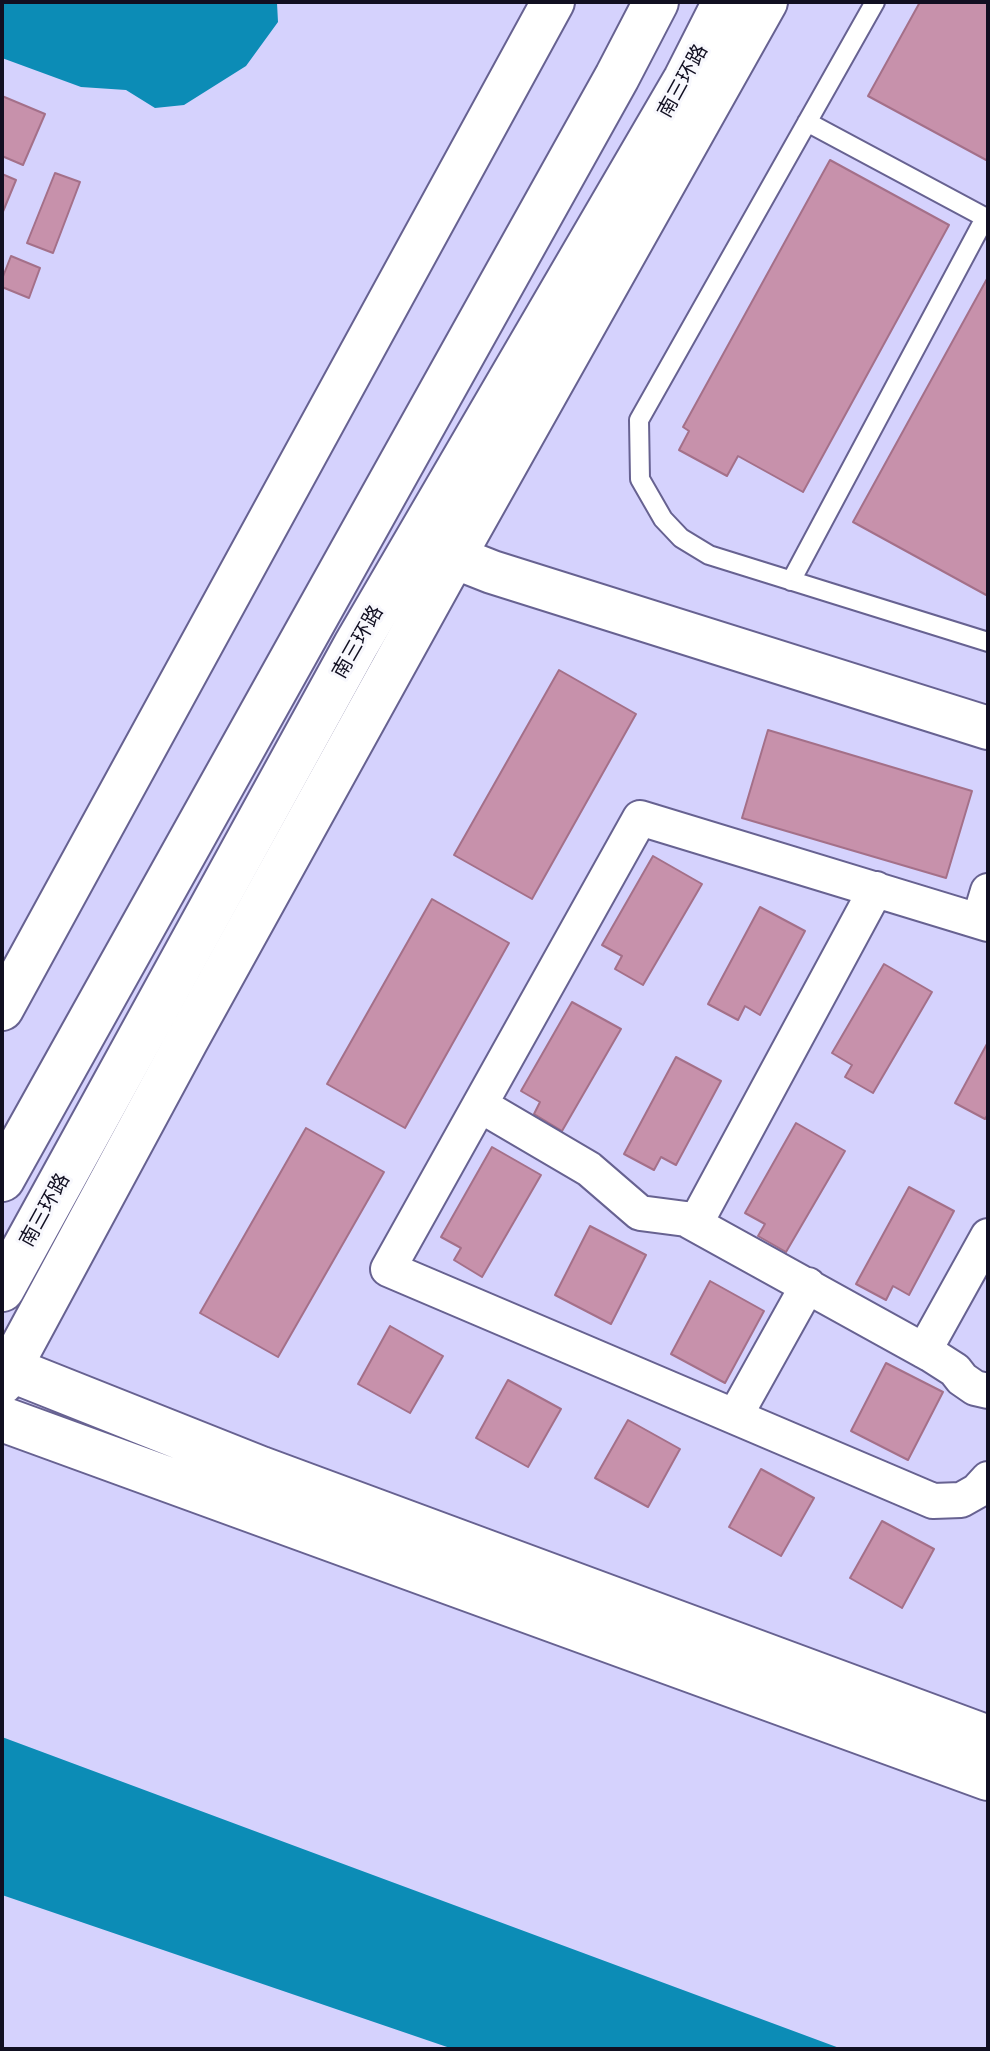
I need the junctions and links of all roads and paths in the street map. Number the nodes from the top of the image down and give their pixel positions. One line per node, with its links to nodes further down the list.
1 (553, 2): 14 (street)
2 (656, 2): 16 (main road)
3 (725, 2): 20 (main road, 南三环路)
4 (766, 2): 8 (street)
5 (875, 2): 6 (lane)
6 (807, 122): 7 (lane); 9 (lane)
7 (987, 218): 9 (lane)
8 (454, 557): 11 (street); 22 (street)
9 (791, 581): 10 (lane)
10 (988, 642)
11 (988, 728)
12 (876, 889): 13 (street); 15 (street); 17 (street)
13 (985, 912)
14 (2, 1009)
15 (480, 1105): 17 (street); 24 (street)
16 (2, 1179)
17 (695, 1224): 19 (street)
18 (988, 1236): 21 (street)
19 (808, 1285): 21 (street); 24 (street)
20 (2, 1289)
21 (924, 1351): 23 (street)
22 (4, 1372): 27 (main road)
23 (988, 1391)
24 (735, 1416): 26 (street)
25 (2, 1419): 28 (main road)
26 (988, 1479)
27 (988, 1738)
28 (988, 1778)

